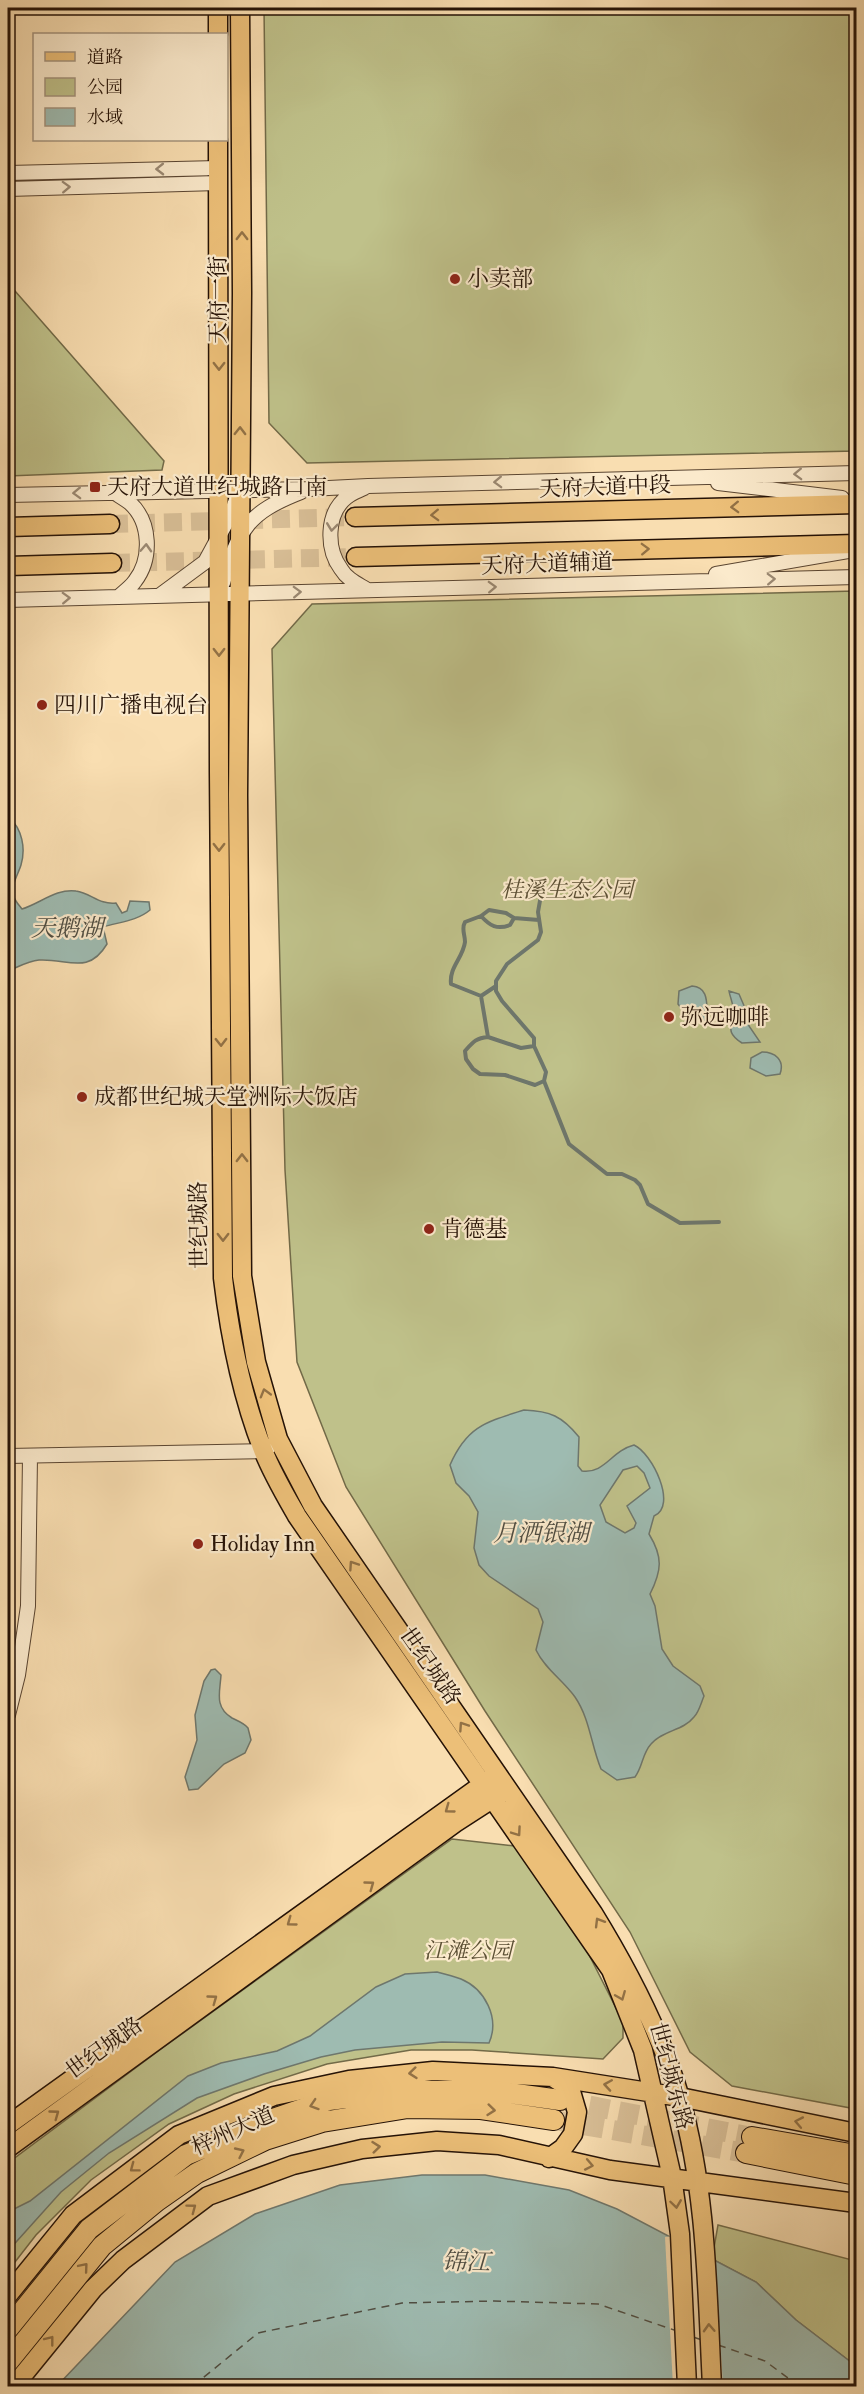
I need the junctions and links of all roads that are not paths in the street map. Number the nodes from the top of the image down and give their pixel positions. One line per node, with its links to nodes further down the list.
1 (218, 8): 3 (main road)
2 (240, 8): 11 (main road, 天府一街, one-way to 2)
3 (218, 33)
4 (218, 141): 6 (main road, 天府一街)
5 (8, 173): 6 (street, one-way to 5)
6 (218, 175): 7 (street, one-way to 6); 13 (main road, 天府一街, one-way to 13)
7 (8, 189)
8 (856, 473): 9 (street, one-way to 9)
9 (669, 478): 10 (street, one-way to 10); 16 (street)
10 (368, 486): 12 (street); 30 (street, one-way to 30)
11 (240, 489): 12 (street); 13 (street); 21 (main road, 天府一街); 22 (street)
12 (309, 489): 21 (street)
13 (219, 490): 14 (street); 22 (main road, 天府一街)
14 (114, 492): 15 (street, one-way to 15); 34 (street, one-way to 14)
15 (8, 495)
16 (856, 499)
17 (856, 504): 18 (main road, 天府大道中段, one-way to 18)
18 (355, 518)
19 (110, 524): 20 (main road)
20 (8, 527)
21 (239, 536): 31 (main road, 天府一街); 32 (street)
22 (219, 537): 32 (main road, 天府一街); 33 (street)
23 (856, 544): 25 (main road, one-way to 23)
24 (856, 549): 29 (street)
25 (356, 557)
26 (112, 563): 27 (main road)
27 (8, 566)
28 (856, 577): 29 (street, 天府大道辅道, one-way to 28)
29 (669, 582): 30 (street, 天府大道辅道, one-way to 29)
30 (368, 590): 31 (street, 天府大道辅道, one-way to 30)
31 (239, 593): 32 (street, 天府大道辅道); 36 (main road, 世纪城路, one-way to 31)
32 (220, 594): 33 (street); 37 (main road, 世纪城路, one-way to 37)
33 (159, 596): 34 (street)
34 (118, 597): 35 (street, one-way to 34)
35 (8, 600)
36 (278, 1439): 37 (street); 41 (main road, 世纪城路, one-way to 36)
37 (263, 1451): 39 (street); 41 (main road, 世纪城路)
38 (8, 1456): 39 (street)
39 (30, 1456): 40 (street)
40 (8, 1715)
41 (495, 1786): 43 (main road, 世纪城东路, one-way to 43); 44 (main road, 世纪城东路, one-way to 41); 47 (main road, 世纪城路, one-way to 47); 49 (main road, 世纪城路, one-way to 41)
42 (553, 2077): 43 (main road, one-way to 42); 51 (main road); 56 (main road, one-way to 56)
43 (653, 2092): 44 (main road); 53 (main road, 世纪城东路)
44 (680, 2097): 48 (main road, one-way to 44); 54 (main road, 世纪城东路)
45 (560, 2100): 57 (highway, 梓州大道, one-way to 57)
46 (554, 2120): 58 (highway, 梓州大道, one-way to 46)
47 (8, 2125)
48 (856, 2133)
49 (8, 2148)
50 (856, 2155): 52 (highway)
51 (549, 2158): 53 (main road, one-way to 53); 59 (main road, one-way to 51)
52 (856, 2175)
53 (672, 2177): 54 (main road); 60 (main road, 世纪城东路, one-way to 60)
54 (698, 2180): 55 (main road); 61 (main road, 世纪城东路, one-way to 54)
55 (856, 2203)
56 (8, 2295)
57 (8, 2329)
58 (8, 2362)
59 (14, 2386)
60 (687, 2386)
61 (712, 2386)

